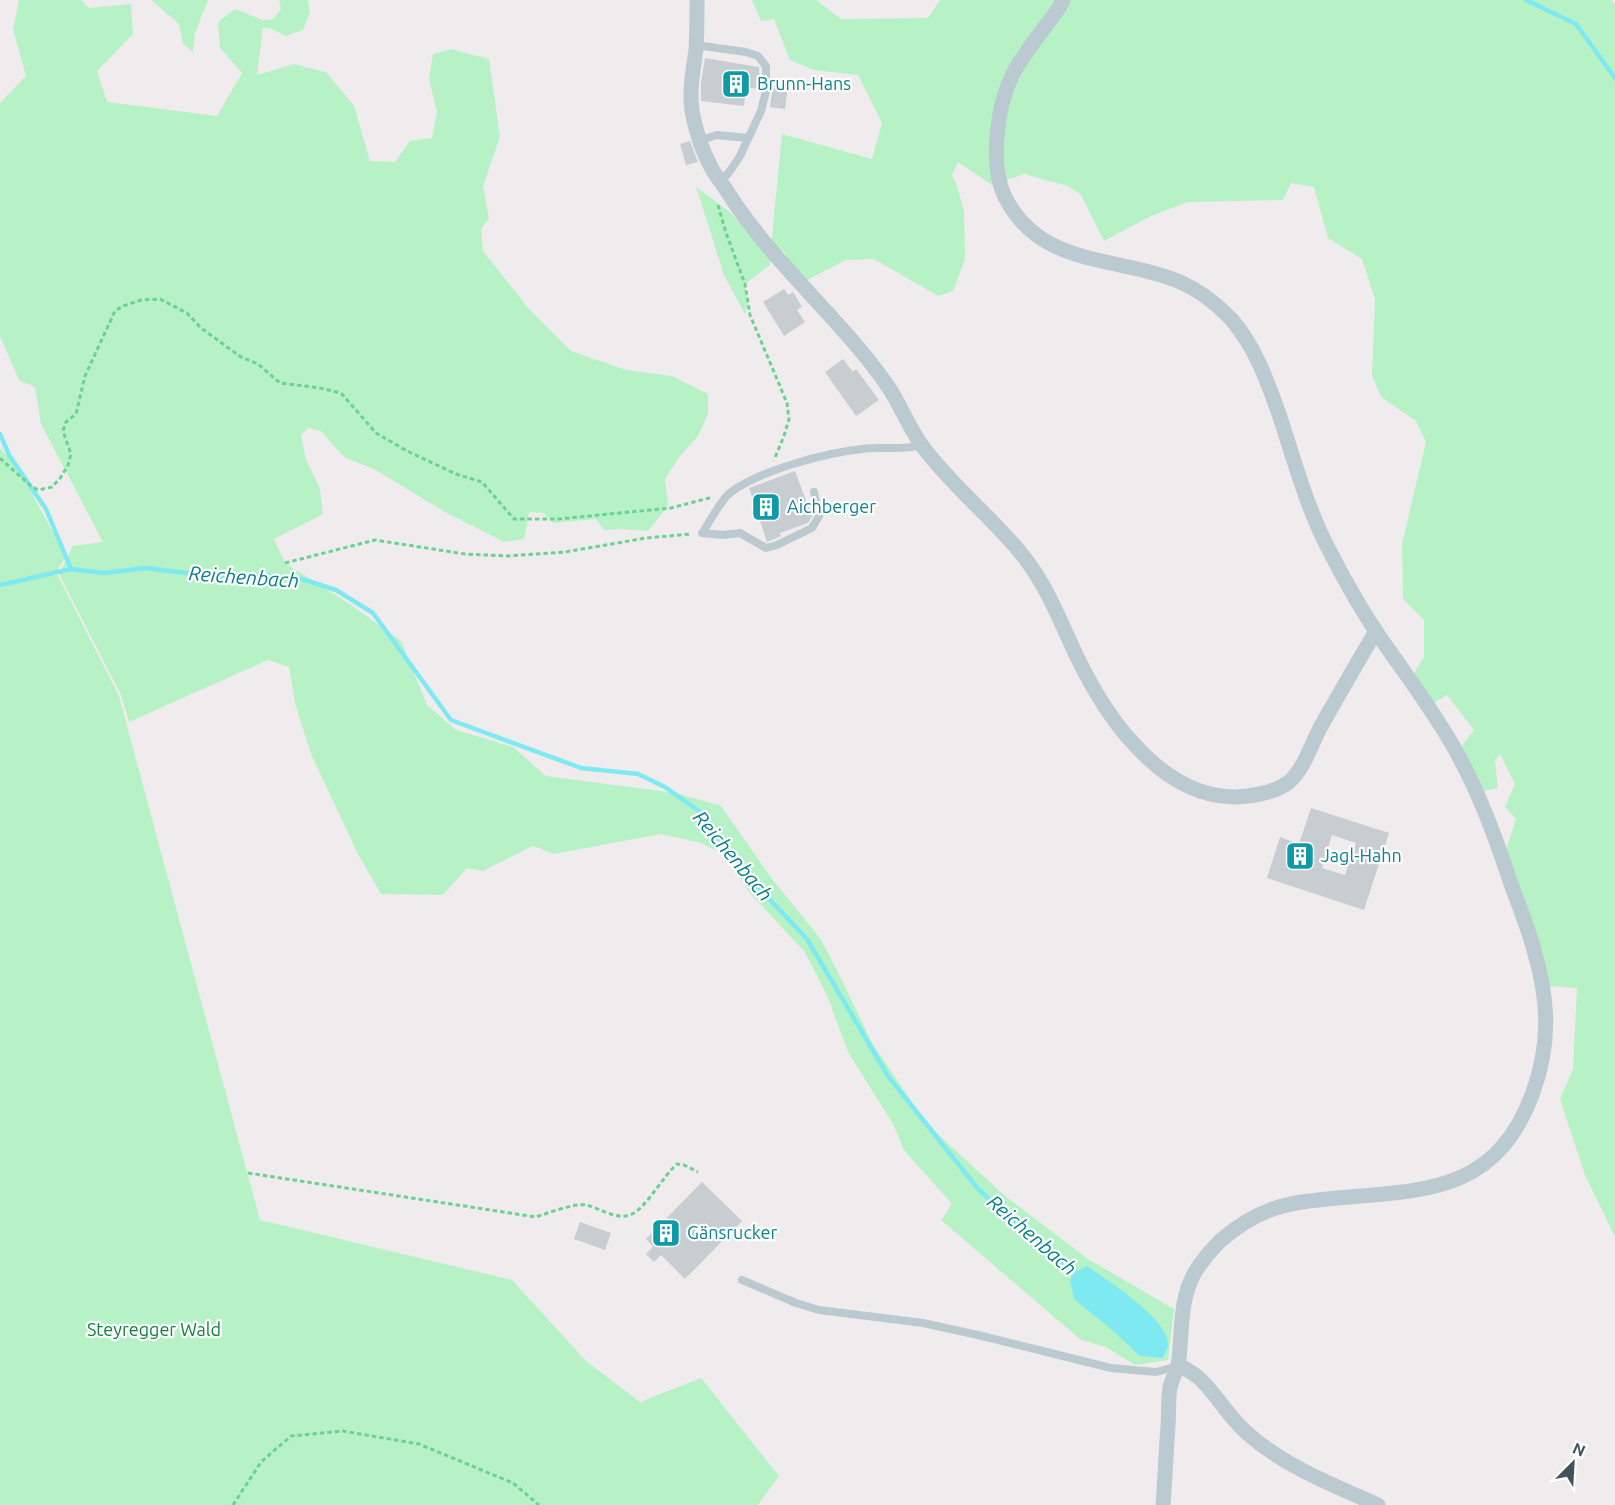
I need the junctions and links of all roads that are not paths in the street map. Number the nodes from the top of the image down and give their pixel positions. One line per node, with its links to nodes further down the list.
1 (697, 0): 3 (street)
2 (1063, 0): 9 (street)
3 (696, 45): 4 (lane); 5 (street)
4 (747, 138): 5 (lane); 6 (lane)
5 (701, 141): 6 (street)
6 (720, 181): 7 (street)
7 (922, 445): 8 (lane); 9 (street)
8 (814, 492)
9 (1376, 631): 11 (street)
10 (742, 1280): 11 (lane)
11 (1179, 1365): 12 (street); 13 (street)
12 (1163, 1505)
13 (1378, 1505)

